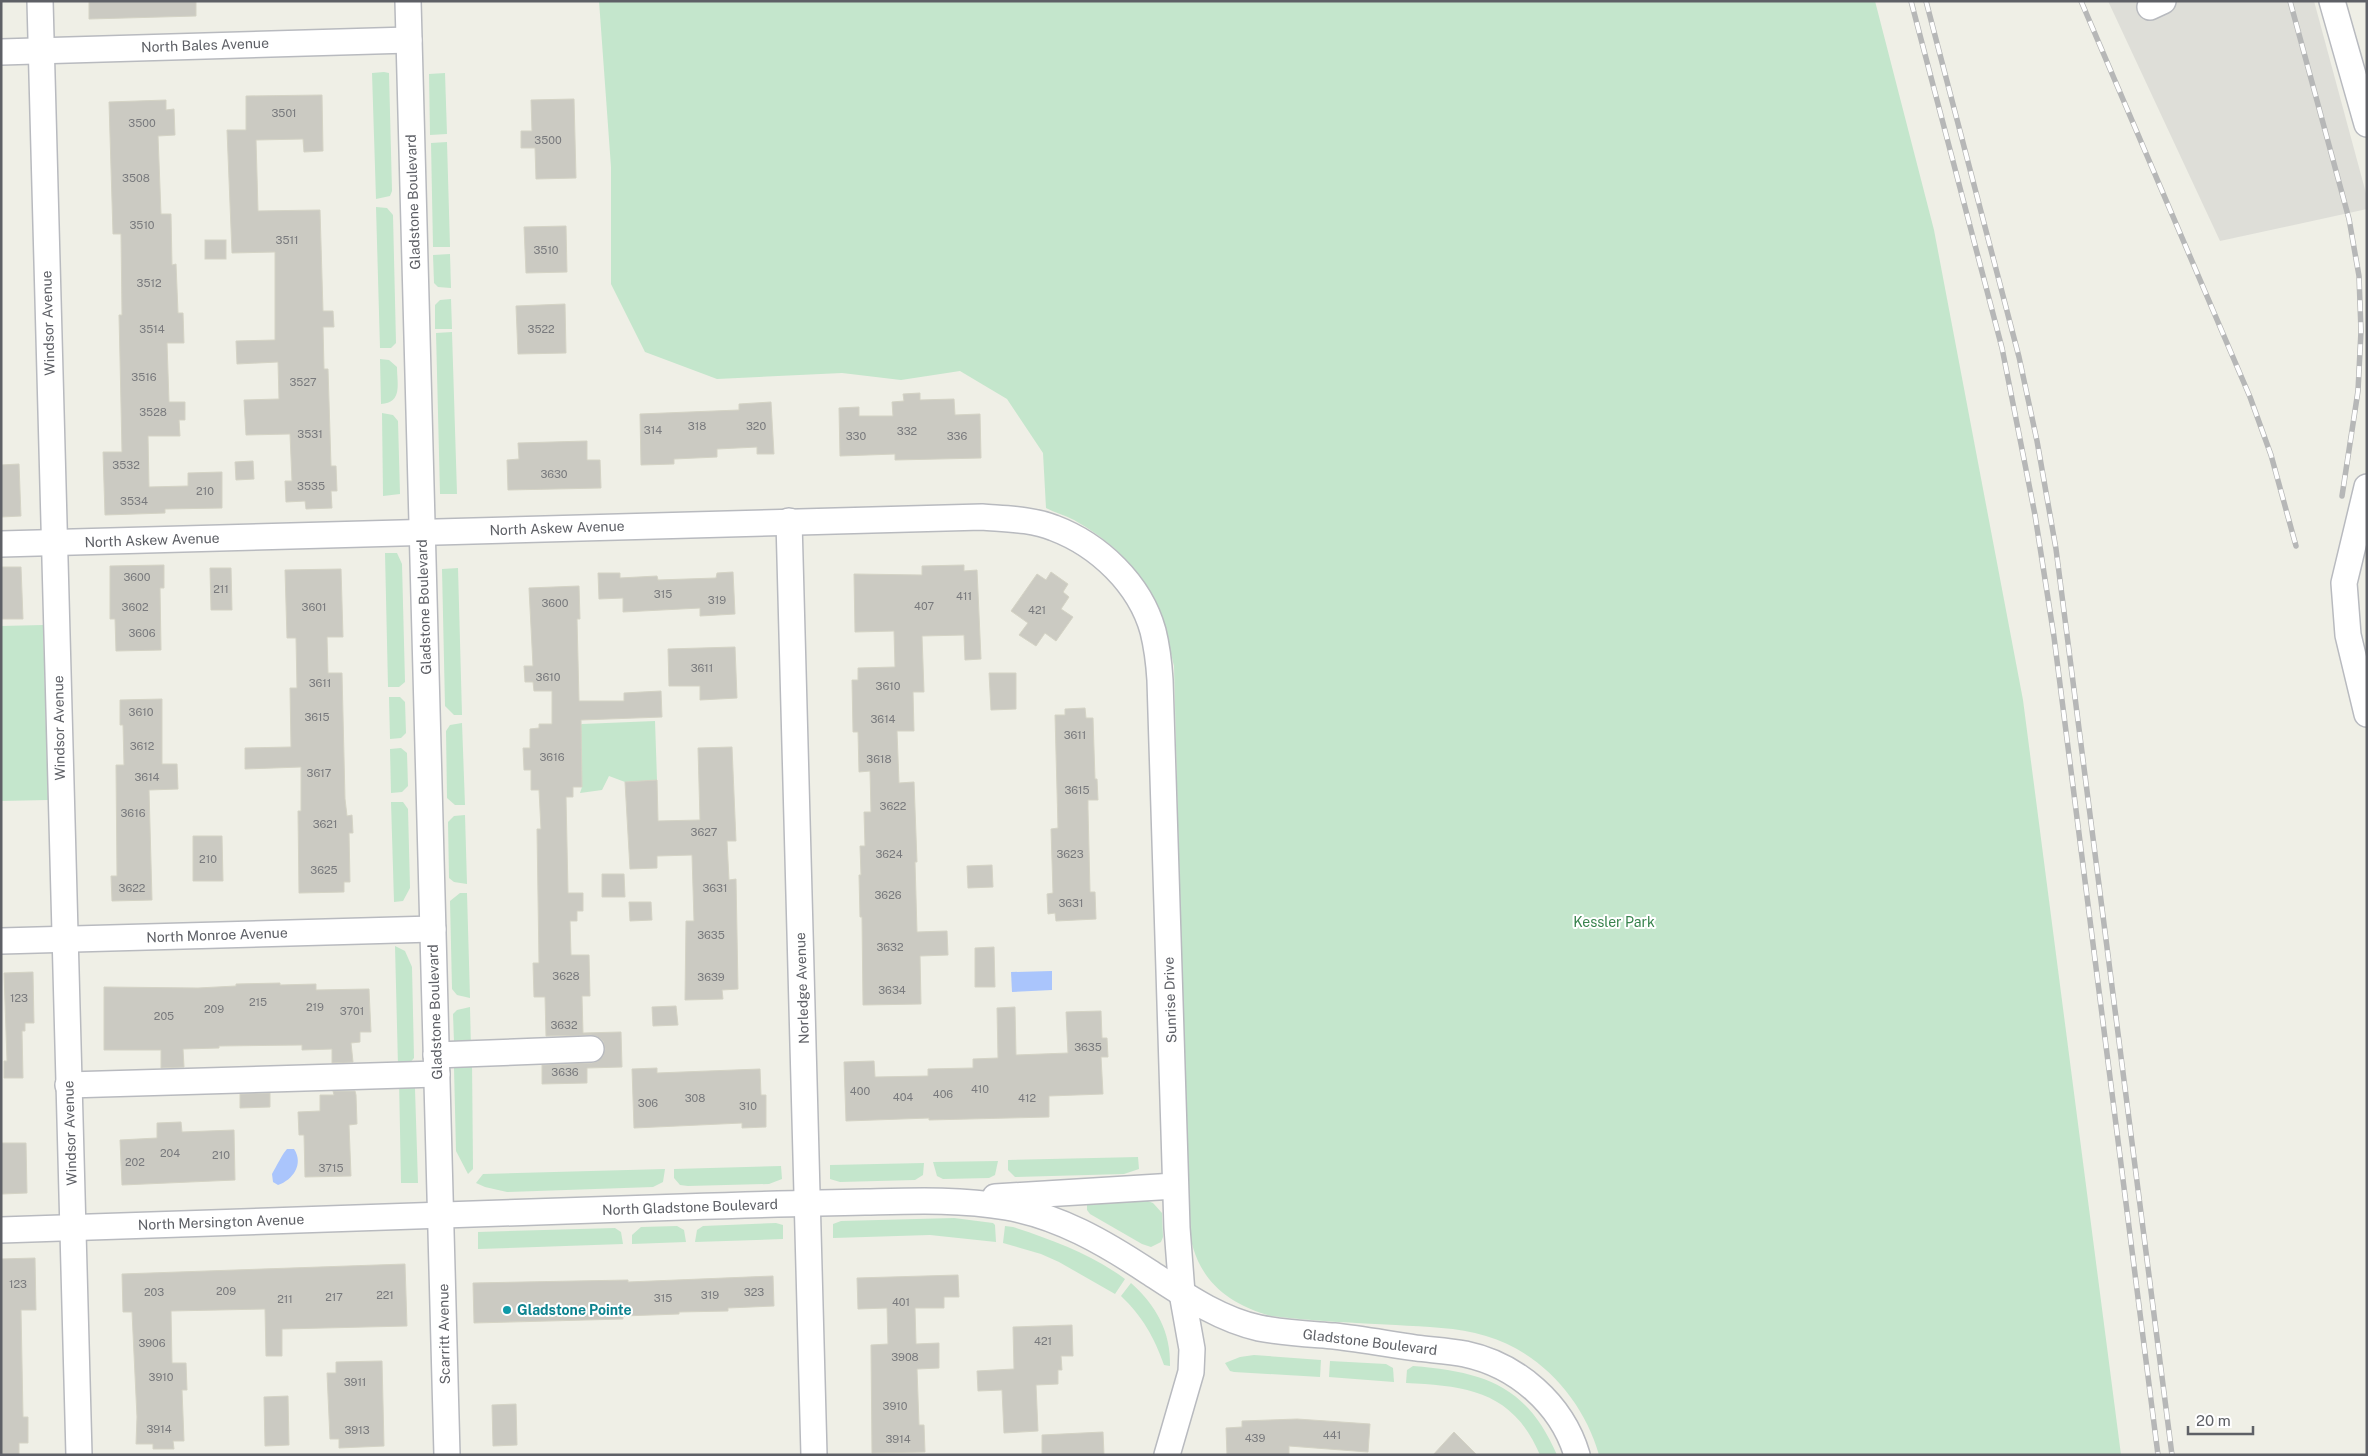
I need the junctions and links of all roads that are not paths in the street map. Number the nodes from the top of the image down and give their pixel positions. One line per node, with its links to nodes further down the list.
1 (40, 1): 5 (street, Windsor Avenue)
2 (408, 1): 4 (street, Gladstone Boulevard)
3 (2332, 1): 7 (street)
4 (409, 40): 5 (street, North Bales Avenue); 10 (street, Gladstone Boulevard)
5 (41, 51): 6 (street, North Bales Avenue); 11 (street, Windsor Avenue)
6 (1, 52)
7 (2367, 124)
8 (2367, 488): 14 (street)
9 (789, 522): 10 (street, North Askew Avenue); 13 (street, North Askew Avenue); 23 (street, Norledge Avenue)
10 (422, 532): 11 (street, North Askew Avenue); 15 (street, Gladstone Boulevard)
11 (54, 543): 12 (street, North Askew Avenue); 16 (street, Windsor Avenue)
12 (1, 544)
13 (1103, 557): 21 (street, Sunrise Drive)
14 (2367, 714)
15 (433, 928): 16 (street, North Monroe Avenue); 19 (street, Gladstone Boulevard)
16 (65, 939): 17 (street, North Monroe Avenue); 20 (street, Windsor Avenue)
17 (1, 941)
18 (591, 1049): 19 (street)
19 (437, 1064): 20 (street); 24 (street, Gladstone Boulevard)
20 (68, 1085): 25 (street, Windsor Avenue)
21 (1175, 1186): 22 (street, North Gladstone Boulevard); 28 (street, Sunrise Drive)
22 (940, 1201): 23 (street, North Gladstone Boulevard); 27 (street, North Gladstone Boulevard)
23 (808, 1203): 24 (street, North Gladstone Boulevard); 31 (street, Norledge Avenue)
24 (441, 1213): 25 (street, North Mersington Avenue); 30 (street, Scarritt Avenue)
25 (72, 1228): 26 (street, North Mersington Avenue); 29 (street, Windsor Avenue)
26 (1, 1230)
27 (1134, 1262): 28 (street, Gladstone Boulevard)
28 (1182, 1293): 32 (street, Sunrise Drive); 33 (street, Gladstone Boulevard)
29 (79, 1455)
30 (447, 1455)
31 (814, 1455)
32 (1167, 1455)
33 (1577, 1455)

